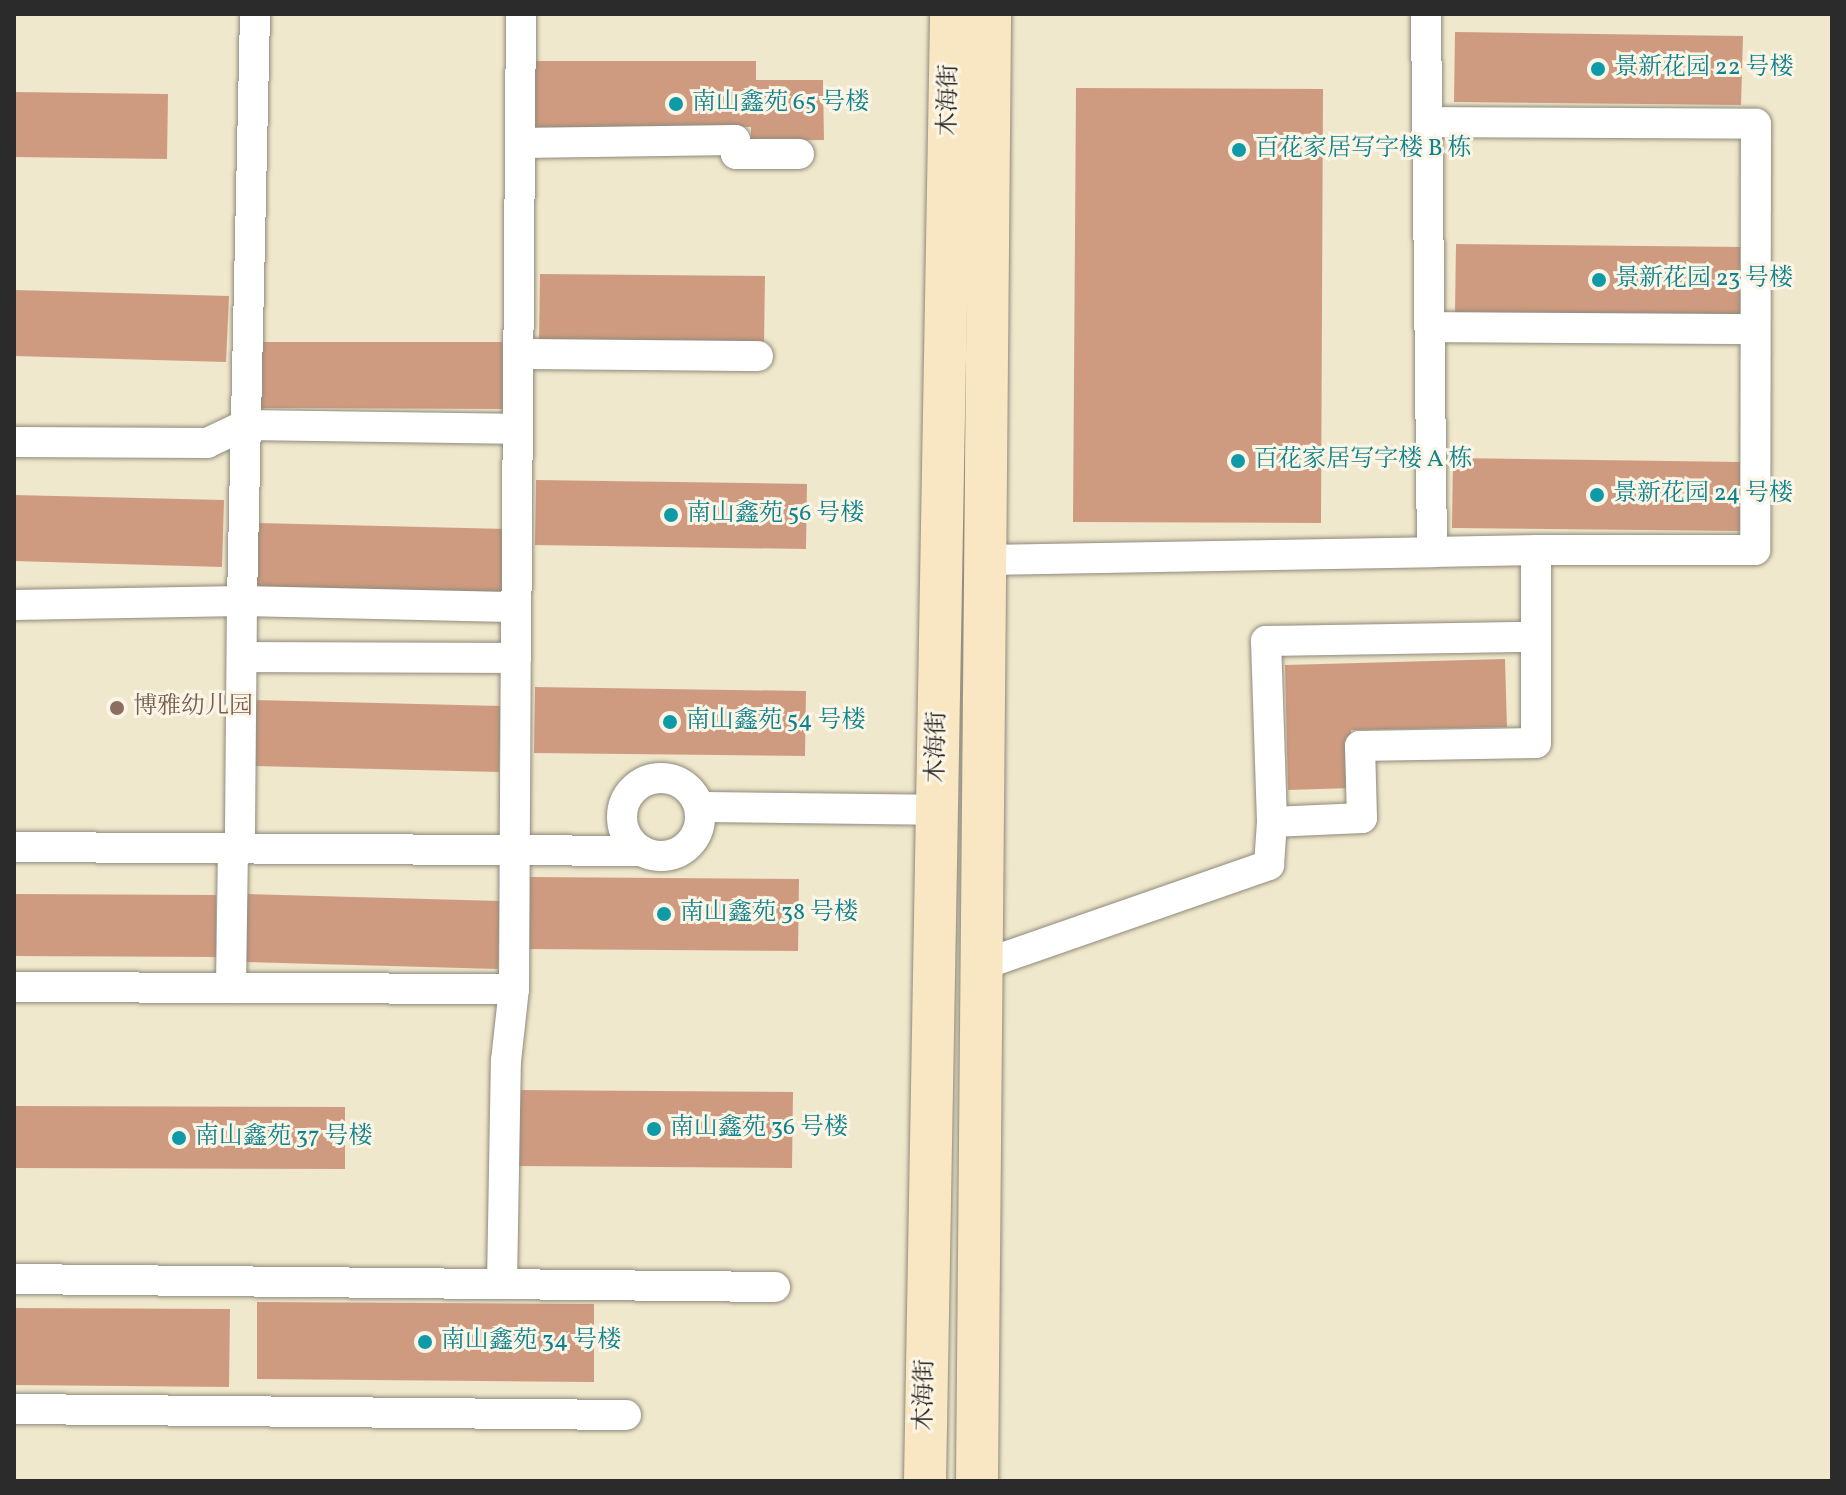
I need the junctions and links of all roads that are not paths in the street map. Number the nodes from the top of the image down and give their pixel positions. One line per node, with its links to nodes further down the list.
1 (255, 14): 13 (street)
2 (521, 14): 7 (street)
3 (951, 14): 26 (main road, 木海街)
4 (990, 14): 18 (main road, 木海街)
5 (1426, 14): 6 (street)
6 (1427, 122): 9 (street); 10 (street)
7 (520, 143): 8 (street); 11 (street)
8 (799, 154)
9 (1430, 327): 10 (street); 17 (street)
10 (1755, 329): 16 (street)
11 (518, 354): 12 (street); 14 (street)
12 (758, 356)
13 (245, 425): 14 (street); 15 (street); 19 (street)
14 (517, 429): 21 (street)
15 (14, 442)
16 (1536, 550): 17 (street); 22 (street)
17 (1432, 552): 18 (street)
18 (986, 560): 32 (main road, 木海街)
19 (242, 601): 20 (street); 21 (street); 23 (street)
20 (14, 605)
21 (516, 607): 24 (street)
22 (1535, 637): 27 (street); 27 (street)
23 (243, 657): 24 (street); 29 (street)
24 (516, 658): 30 (street)
25 (700, 807): 26 (street); 31 (street); 31 (street)
26 (937, 810): 41 (main road, 木海街)
27 (1272, 822): 32 (street)
28 (14, 847): 29 (street)
29 (236, 851): 30 (street); 34 (street)
30 (515, 851): 31 (street); 35 (street)
31 (642, 851)
32 (982, 965): 42 (main road, 木海街)
33 (14, 987): 34 (street)
34 (231, 988): 35 (street)
35 (514, 989): 37 (street)
36 (14, 1279): 37 (street)
37 (502, 1284): 38 (street)
38 (775, 1287)
39 (14, 1409): 40 (street)
40 (626, 1415)
41 (925, 1481)
42 (977, 1481)

